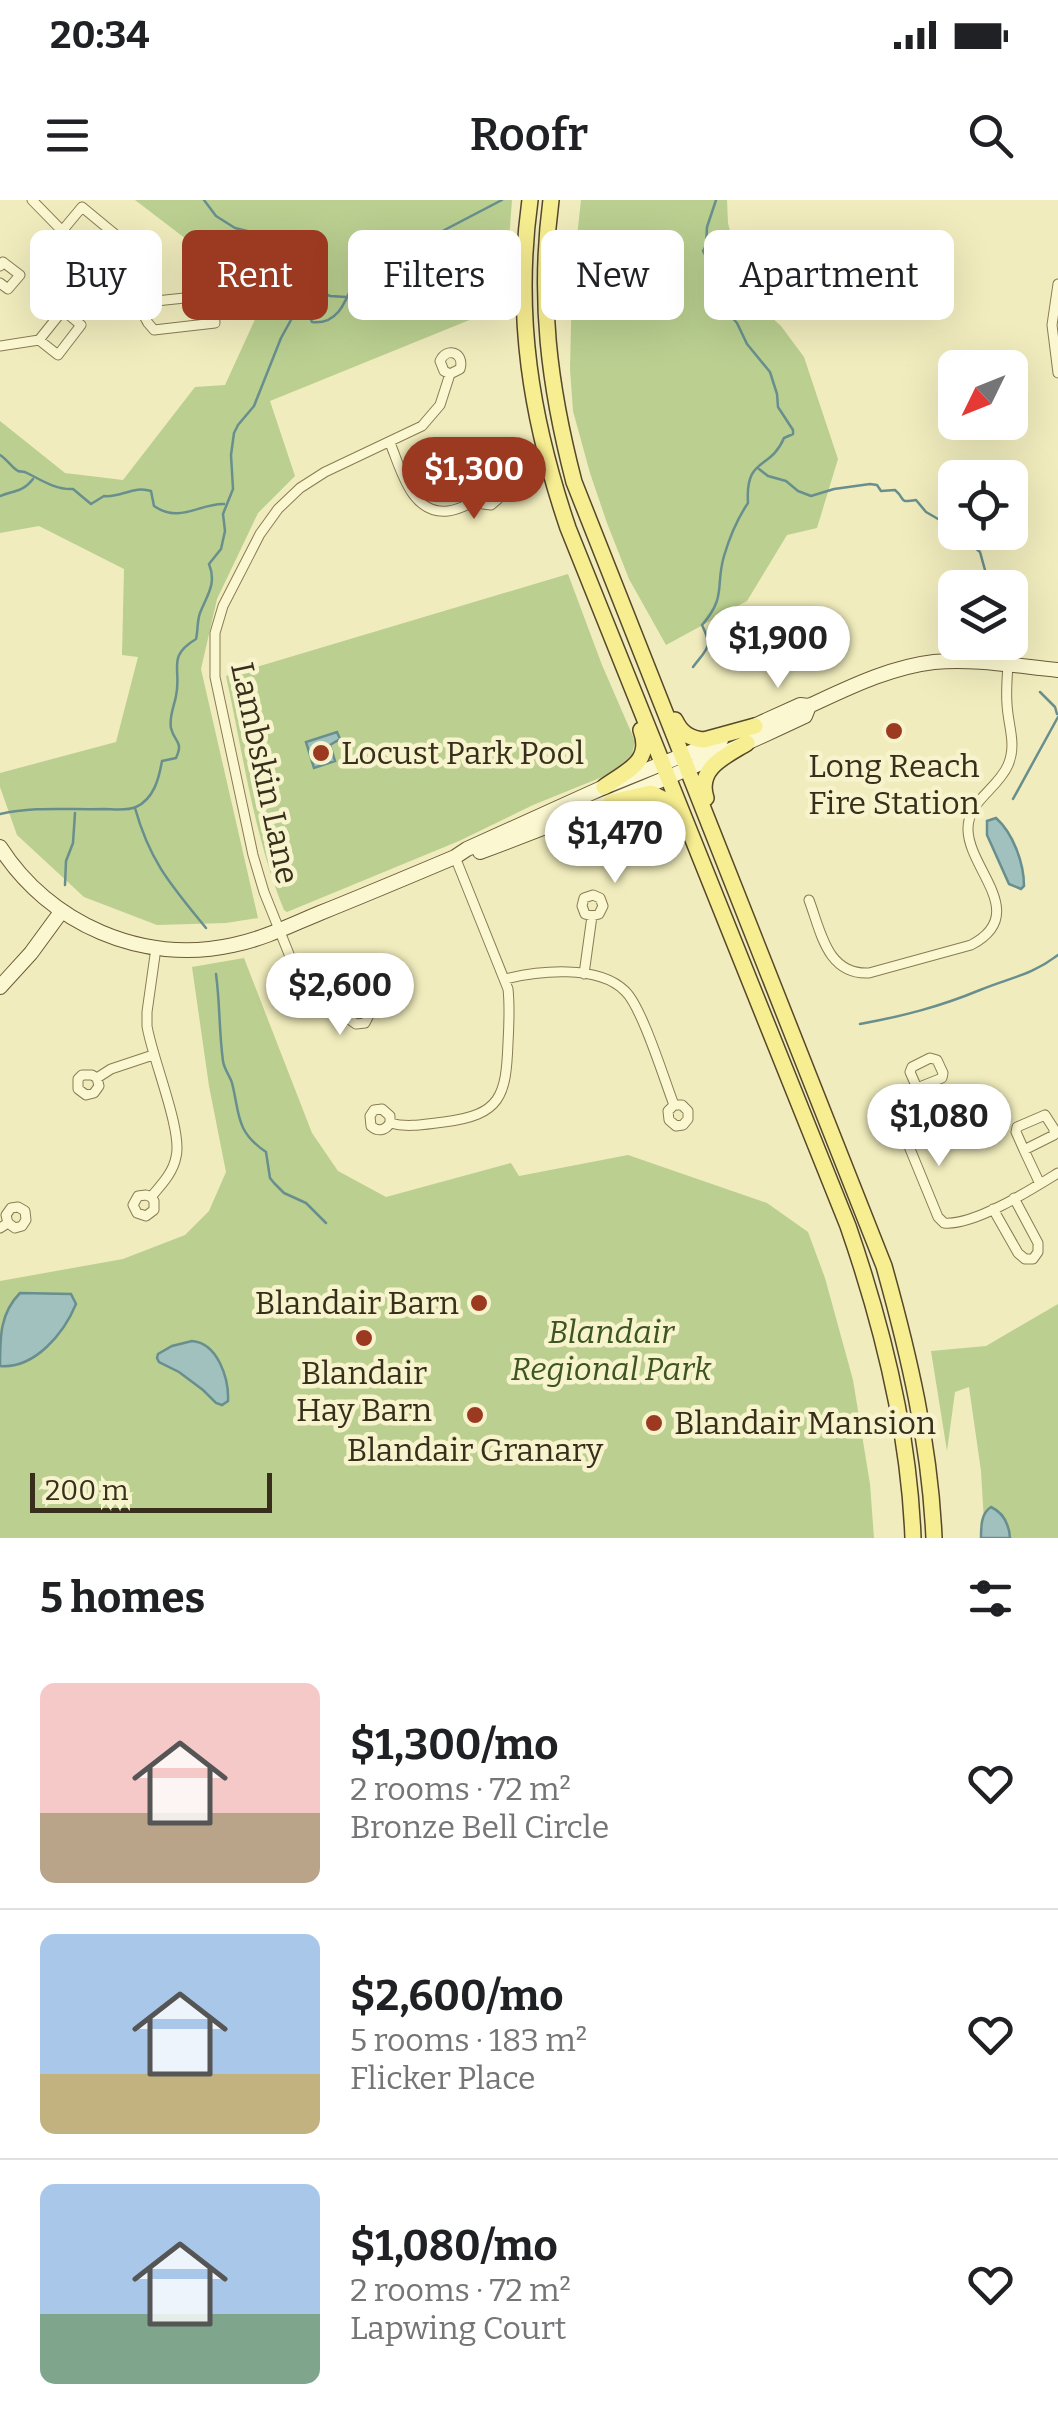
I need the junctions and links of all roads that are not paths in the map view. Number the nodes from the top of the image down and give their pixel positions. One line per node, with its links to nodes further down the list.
1 (32, 200): 4 (street)
2 (530, 200): 18 (main road)
3 (552, 200): 17 (main road)
4 (61, 230)
5 (63, 230): 6 (street)
6 (110, 230)
7 (0, 266): 8 (street)
8 (0, 282)
9 (1058, 284): 13 (street)
10 (137, 303): 10 (street)
11 (39, 340): 11 (street); 12 (street)
12 (6, 346)
13 (1058, 373)
14 (450, 374): 15 (street, Lambskin Lane)
15 (390, 442): 16 (street); 33 (street, Lambskin Lane)
16 (479, 500)
17 (620, 601): 22 (main road); 24 (main road)
18 (615, 645): 25 (main road); 26 (main road)
19 (1008, 666): 20 (street); 21 (street); 29 (street)
20 (1058, 670)
21 (809, 706): 22 (street); 23 (street)
22 (755, 726): 24 (street)
23 (747, 743): 24 (street); 34 (main road)
24 (685, 763): 25 (street); 34 (main road)
25 (665, 771): 26 (street); 30 (main road)
26 (607, 794): 28 (street); 30 (main road)
27 (0, 847): 31 (street)
28 (455, 857): 33 (street); 37 (street)
29 (809, 900)
30 (719, 904): 51 (main road)
31 (61, 912): 35 (street); 38 (street)
32 (592, 916): 36 (street)
33 (278, 930): 35 (street); 39 (street, Lambskin Lane)
34 (751, 930): 52 (main road)
35 (156, 948): 40 (street)
36 (584, 974): 37 (street); 43 (street)
37 (505, 979): 44 (street)
38 (0, 987)
39 (348, 1013)
40 (154, 1056): 41 (street); 48 (street)
41 (96, 1078)
42 (916, 1088): 50 (street)
43 (674, 1105)
44 (390, 1123)
45 (1024, 1150): 45 (street); 47 (street)
46 (1058, 1173): 47 (street)
47 (1040, 1184): 49 (street)
48 (151, 1197)
49 (1014, 1198): 50 (street); 50 (street)
50 (993, 1209)
51 (914, 1538)
52 (934, 1538)

